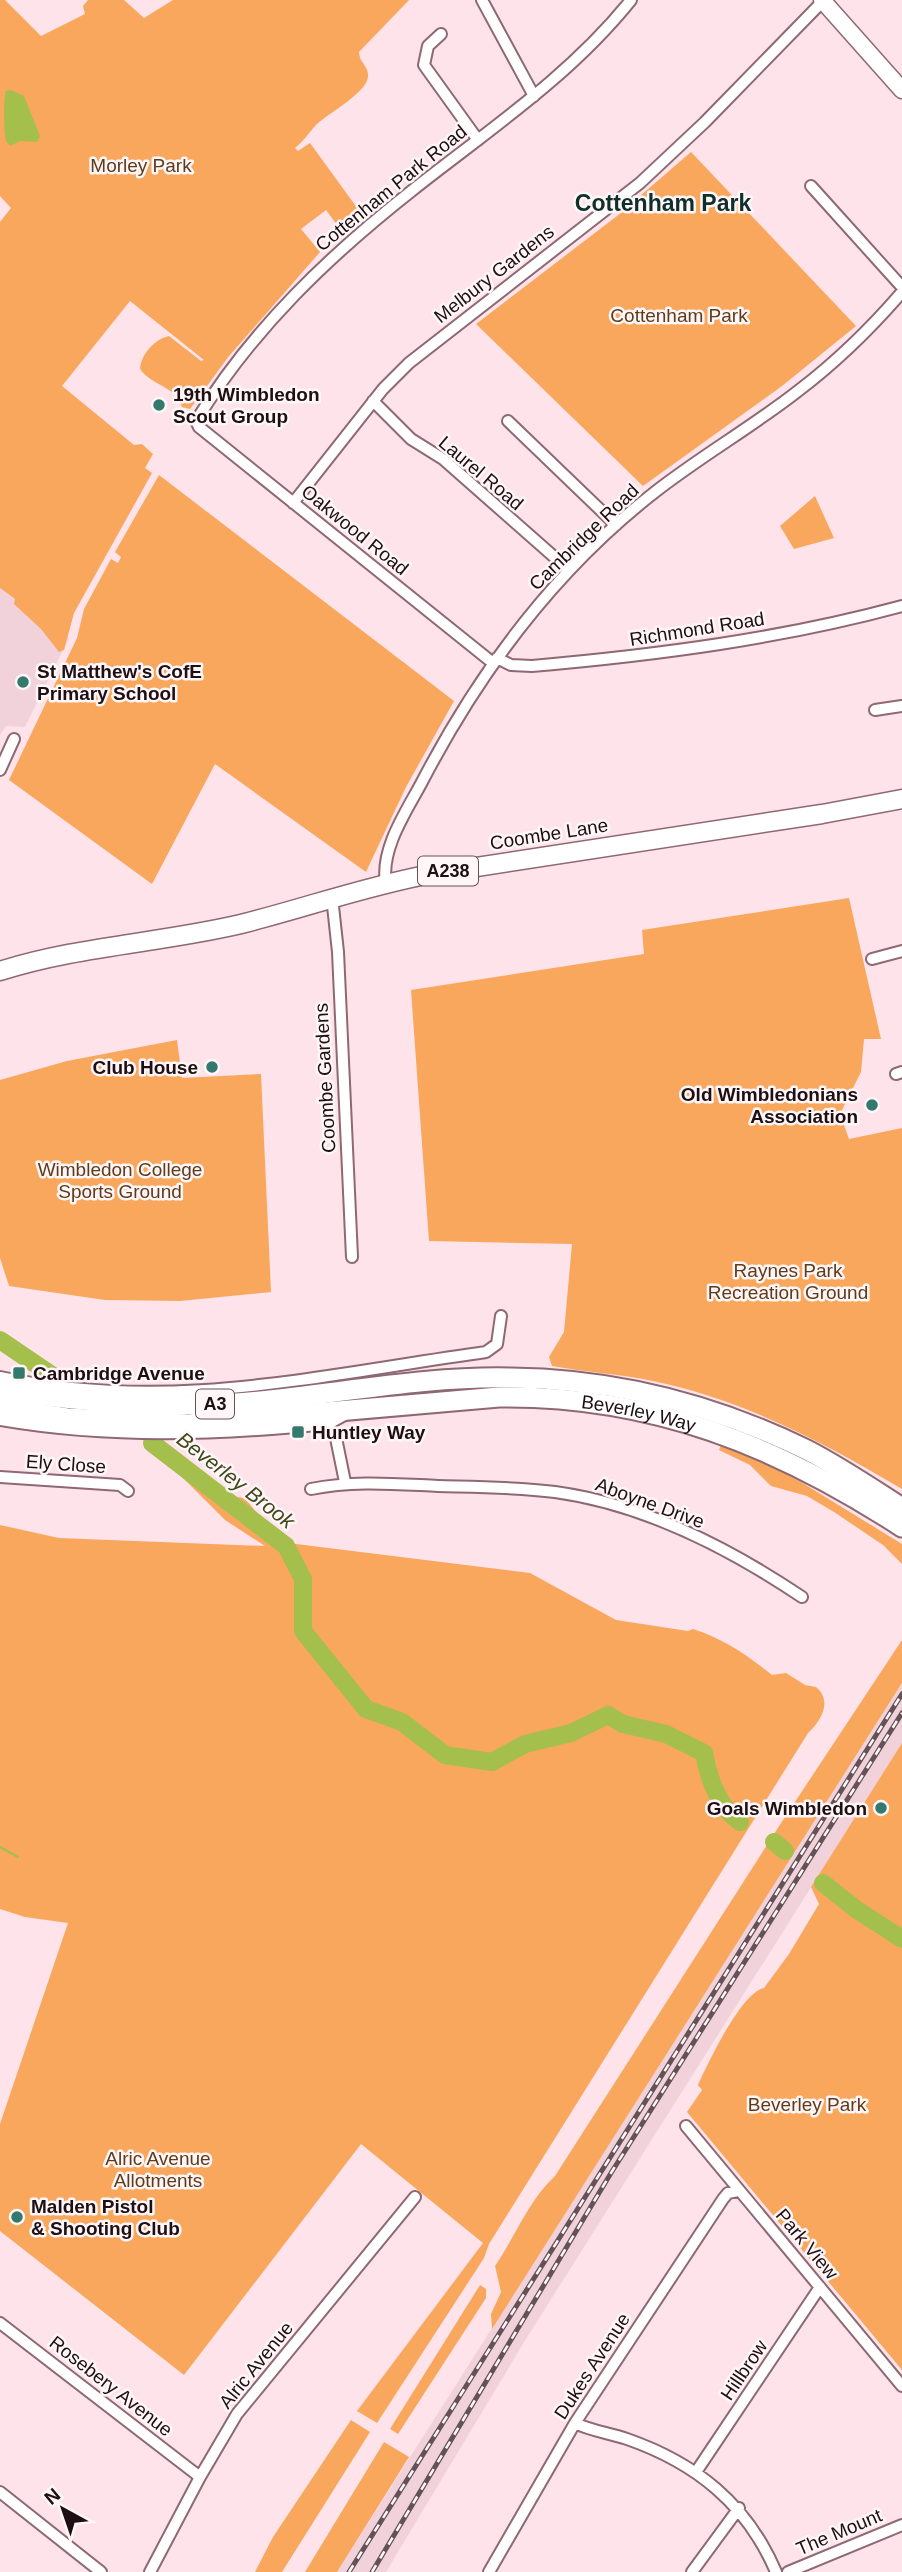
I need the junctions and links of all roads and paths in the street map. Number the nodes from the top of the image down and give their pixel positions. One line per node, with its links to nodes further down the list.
1 (482, 0): 6 (street)
2 (631, 0): 6 (street, Cottenham Park Road)
3 (823, 0): 5 (main road); 10 (street, Melbury Gardens)
4 (441, 34): 7 (street)
5 (902, 90)
6 (534, 96): 7 (street, Cottenham Park Road)
7 (478, 140): 12 (street, Cottenham Park Road)
8 (811, 186): 9 (street)
9 (902, 289): 14 (street, Cambridge Road)
10 (373, 401): 13 (street, Melbury Gardens); 15 (street, Laurel Road)
11 (508, 421): 14 (street)
12 (196, 424): 13 (street, Oakwood Road)
13 (293, 503): 17 (street, Oakwood Road)
14 (617, 525): 15 (street, Cambridge Road)
15 (569, 570): 17 (street, Cambridge Road)
16 (902, 606): 17 (street, Richmond Road)
17 (495, 660): 23 (street, Cambridge Road)
18 (902, 706): 19 (street)
19 (875, 710)
20 (14, 739): 21 (street)
21 (0, 769)
22 (902, 799): 23 (main road, Coombe Lane / A238)
23 (386, 883): 24 (main road, Coombe Lane / A238)
24 (332, 897): 27 (main road, Coombe Lane / A238); 28 (street, Coombe Gardens)
25 (902, 951): 26 (street)
26 (872, 959)
27 (0, 971)
28 (352, 1257)
29 (501, 1316): 30 (street, Beverley Way)
30 (386, 1370): 31 (street, Beverley Way); 32 (street, Beverley Way)
31 (0, 1377)
32 (430, 1382): 33 (highway, Beverley Way / A3); 42 (highway, Beverley Way / A3)
33 (0, 1390)
34 (0, 1408): 35 (highway, Beverley Way / A3)
35 (353, 1409): 37 (street, Beverley Way); 43 (highway, Beverley Way / A3)
36 (0, 1420): 37 (street, Beverley Way)
37 (328, 1424): 39 (street)
38 (0, 1476): 41 (street, Ely Close)
39 (345, 1482): 40 (street, Aboyne Drive); 44 (street, Aboyne Drive)
40 (311, 1489)
41 (128, 1491)
42 (902, 1508)
43 (902, 1527)
44 (802, 1597)
45 (686, 2126): 46 (street, Park View)
46 (738, 2191): 48 (street, Park View); 51 (street, Dukes Avenue)
47 (415, 2197): 53 (street, Alric Avenue)
48 (820, 2287): 50 (street, Park View); 52 (street, Hillbrow)
49 (0, 2323): 53 (street, Rosebery Avenue)
50 (902, 2386)
51 (575, 2423): 52 (street); 59 (street, Dukes Avenue)
52 (696, 2472): 55 (street)
53 (200, 2477): 58 (street, Alric Avenue)
54 (0, 2492): 57 (street)
55 (739, 2508): 60 (street); 61 (street)
56 (902, 2525): 62 (street, The Mount)
57 (101, 2572)
58 (150, 2572)
59 (489, 2572)
60 (692, 2572)
61 (776, 2572)
62 (789, 2572)

